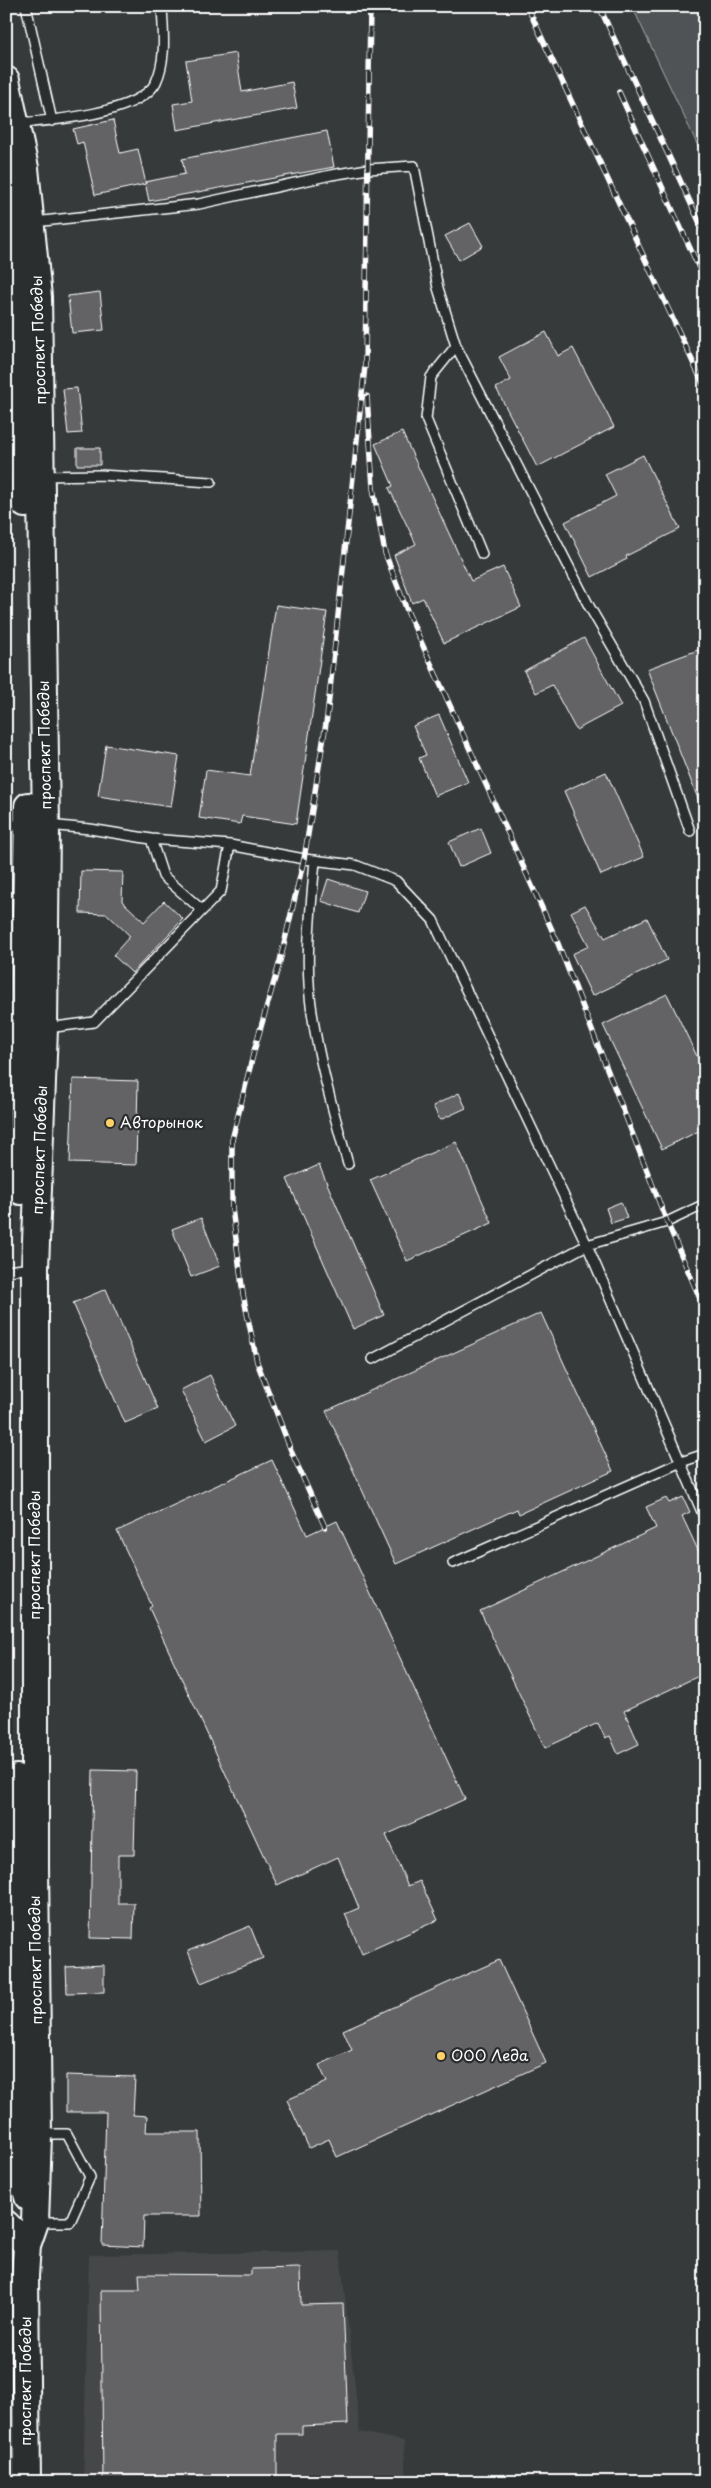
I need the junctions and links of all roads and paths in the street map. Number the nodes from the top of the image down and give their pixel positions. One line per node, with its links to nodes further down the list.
1 (26, 6): 4 (lane)
2 (162, 6): 4 (lane)
3 (6, 80): 5 (main road, проспект Победы)
4 (52, 121): 5 (lane)
5 (16, 123): 7 (main road, проспект Победы)
6 (6, 177): 7 (main road, проспект Победы)
7 (22, 222): 8 (lane); 9 (main road, проспект Победы)
8 (456, 346): 11 (lane); 13 (lane)
9 (33, 476): 10 (lane); 12 (main road, проспект Победы)
10 (211, 482)
11 (482, 554)
12 (27, 825): 14 (lane); 18 (main road, проспект Победы); 20 (main road, проспект Победы)
13 (690, 831)
14 (152, 839): 15 (lane); 17 (lane)
15 (230, 845): 16 (lane); 17 (lane)
16 (315, 860): 19 (lane); 22 (lane)
17 (202, 910): 18 (lane)
18 (44, 1028): 20 (main road, проспект Победы)
19 (348, 1164)
20 (24, 1188): 23 (main road, проспект Победы)
21 (705, 1204): 22 (lane)
22 (587, 1245): 24 (lane); 26 (lane)
23 (20, 1270): 29 (main road, проспект Победы)
24 (373, 1359)
25 (705, 1454): 26 (lane)
26 (681, 1462): 27 (lane); 28 (lane)
27 (705, 1519)
28 (453, 1563)
29 (19, 1865): 30 (main road, проспект Победы); 31 (main road, проспект Победы)
30 (38, 2134): 33 (main road, проспект Победы); 33 (lane)
31 (12, 2165): 33 (main road, проспект Победы)
32 (6, 2224): 33 (main road)
33 (31, 2234): 35 (main road, проспект Победы)
34 (6, 2289): 35 (main road)
35 (26, 2312): 36 (main road, проспект Победы)
36 (27, 2482)

